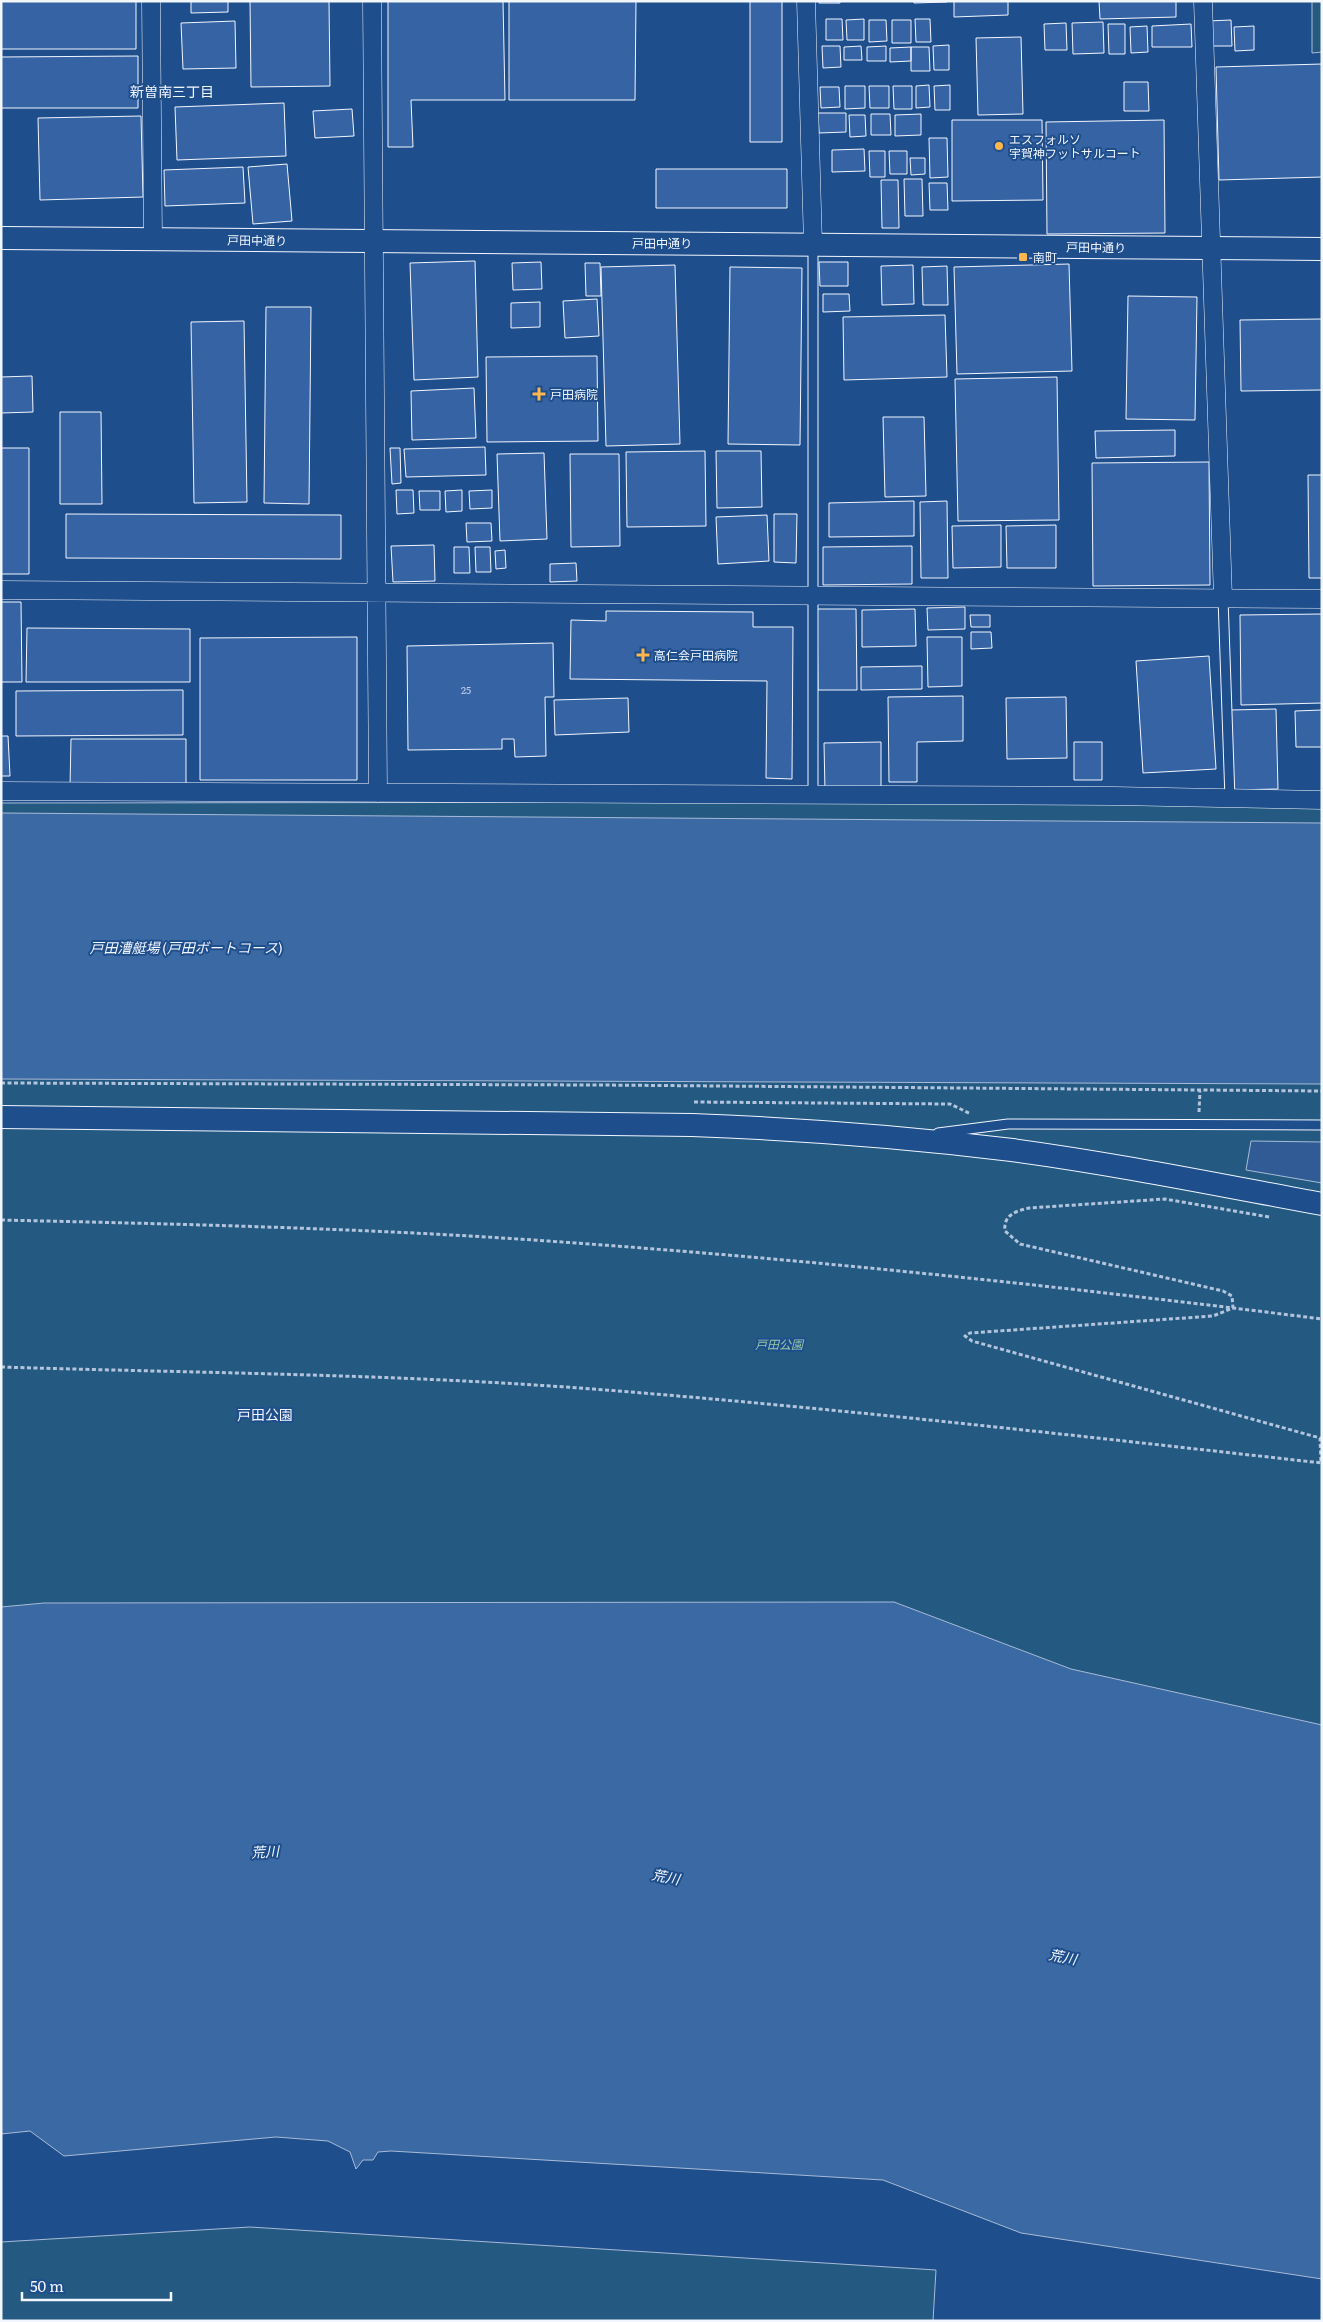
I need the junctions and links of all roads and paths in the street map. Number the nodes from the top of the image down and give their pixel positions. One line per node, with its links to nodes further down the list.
1 (151, 1): 6 (street)
2 (372, 1): 7 (street)
3 (806, 1): 8 (street)
4 (1203, 1): 9 (street)
5 (1, 238): 6 (street, 戸田中通り)
6 (153, 239): 7 (street, 戸田中通り)
7 (374, 242): 8 (street, 戸田中通り); 12 (street)
8 (813, 244): 9 (street, 戸田中通り); 13 (lane)
9 (1211, 248): 10 (street, 戸田中通り); 14 (street)
10 (1322, 249)
11 (1, 590): 12 (street)
12 (377, 593): 13 (street); 17 (street)
13 (812, 594): 14 (street); 18 (lane)
14 (1223, 598): 15 (street); 19 (lane)
15 (1322, 599)
16 (1, 791): 17 (street)
17 (378, 793): 18 (street)
18 (813, 794): 19 (street)
19 (1230, 799): 20 (street)
20 (1322, 800)
21 (1, 1083): 22 (path)
22 (1200, 1090): 23 (path); 24 (path)
23 (1322, 1091)
24 (1199, 1116)
25 (1, 1117): 27 (street)
26 (1322, 1125): 27 (lane)
27 (904, 1138): 28 (street)
28 (1290, 1198): 29 (street); 31 (path)
29 (1322, 1204)
30 (1, 1220): 31 (path)
31 (1233, 1308): 32 (path); 34 (path)
32 (1322, 1319)
33 (1, 1367): 34 (path)
34 (1321, 1463)

